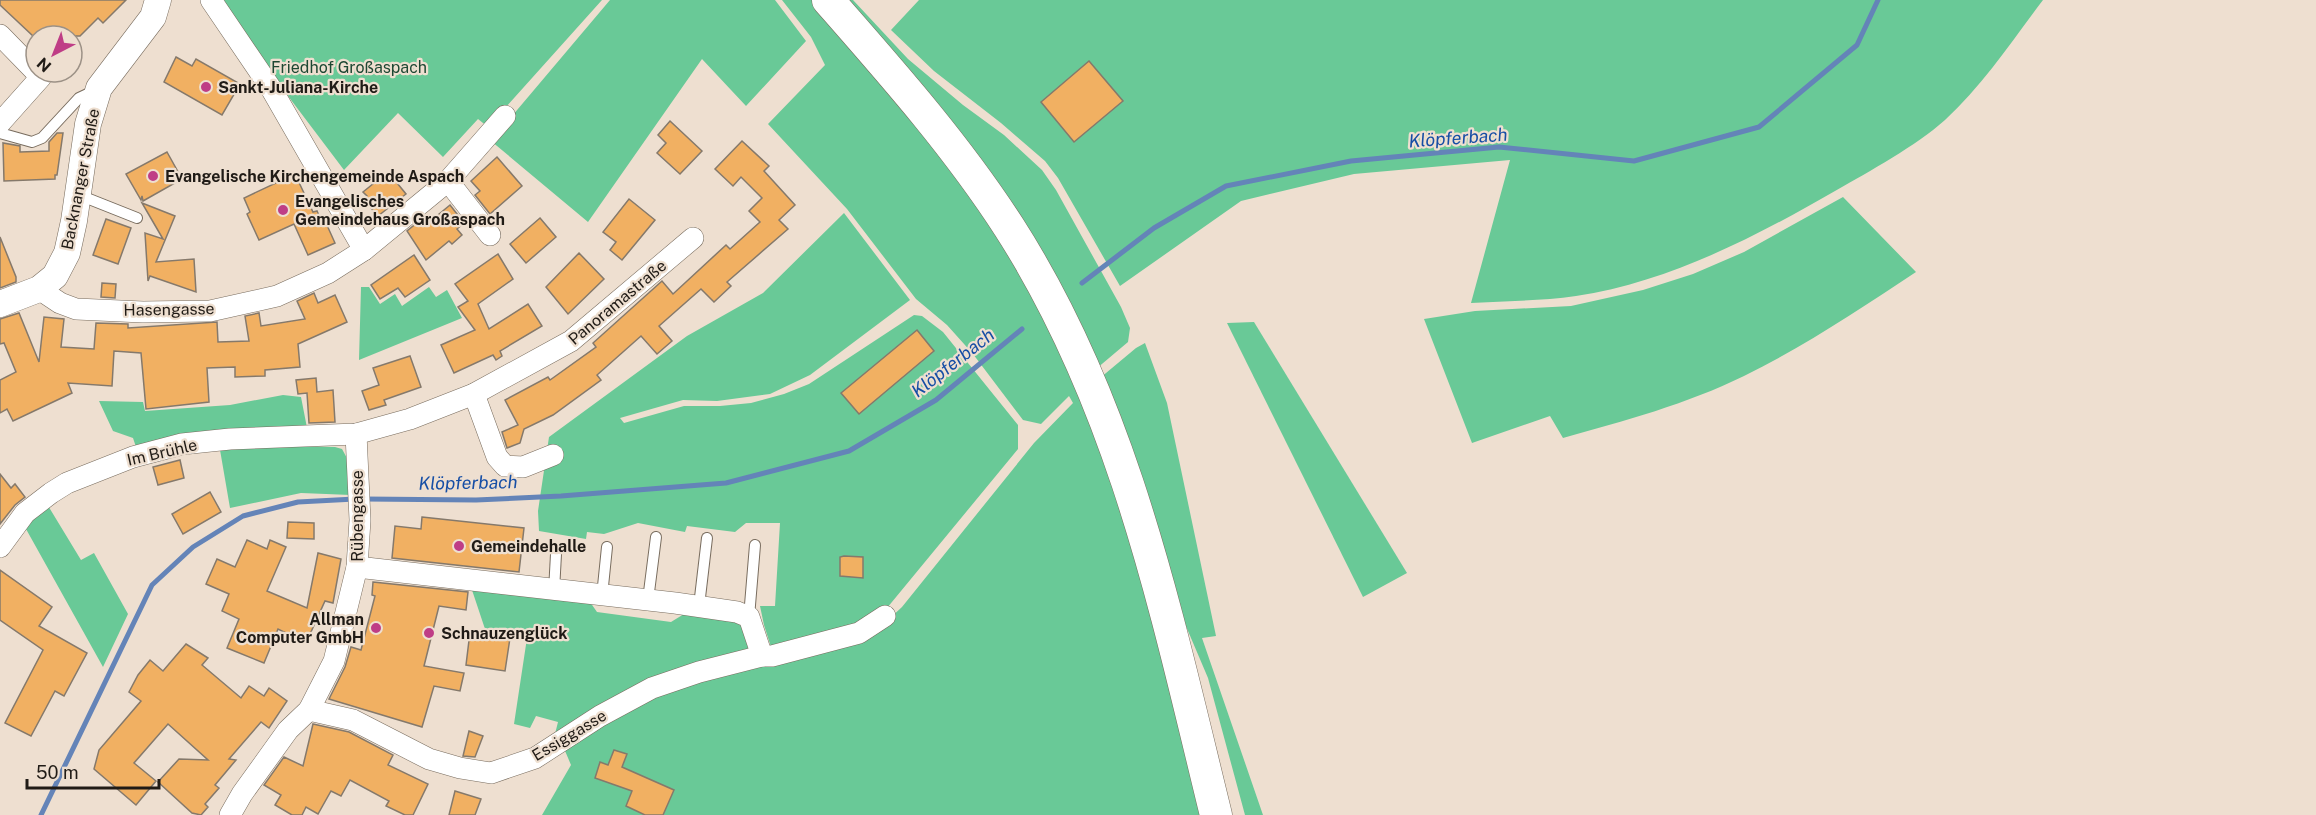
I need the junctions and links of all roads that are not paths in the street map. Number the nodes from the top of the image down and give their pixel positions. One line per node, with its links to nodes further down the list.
1 (158, 0): 7 (street, Backnanger Straße)
2 (211, 0): 16 (street)
3 (828, 0): 38 (main road)
4 (0, 35): 5 (street)
5 (24, 59)
6 (30, 84): 9 (street)
7 (99, 88): 10 (lane); 12 (street, Backnanger Straße)
8 (505, 116): 11 (street, Hasengasse)
9 (0, 123)
10 (0, 133)
11 (448, 181): 14 (street); 16 (street, Hasengasse)
12 (78, 195): 13 (lane); 17 (street, Backnanger Straße)
13 (137, 218)
14 (490, 235)
15 (693, 238): 19 (street, Panoramastraße)
16 (364, 250): 17 (street, Hasengasse)
17 (39, 289): 18 (street, Backnanger Straße)
18 (0, 304)
19 (474, 394): 20 (street, Panoramastraße); 21 (street)
20 (356, 434): 25 (street, Im Brühle); 28 (street, Rübengasse)
21 (553, 455)
22 (656, 537): 31 (lane)
23 (707, 538): 32 (lane)
24 (755, 545): 34 (lane)
25 (0, 547)
26 (607, 547): 30 (lane)
27 (556, 554): 29 (lane)
28 (357, 567): 29 (street); 36 (street, Rübengasse)
29 (554, 591): 30 (street)
30 (602, 596): 31 (street)
31 (648, 600): 32 (street)
32 (699, 606): 34 (street)
33 (885, 616): 35 (street, Essiggasse)
34 (749, 617): 35 (street)
35 (762, 656): 36 (street, Essiggasse)
36 (309, 710): 37 (street, Rübengasse)
37 (230, 815)
38 (1216, 815)

